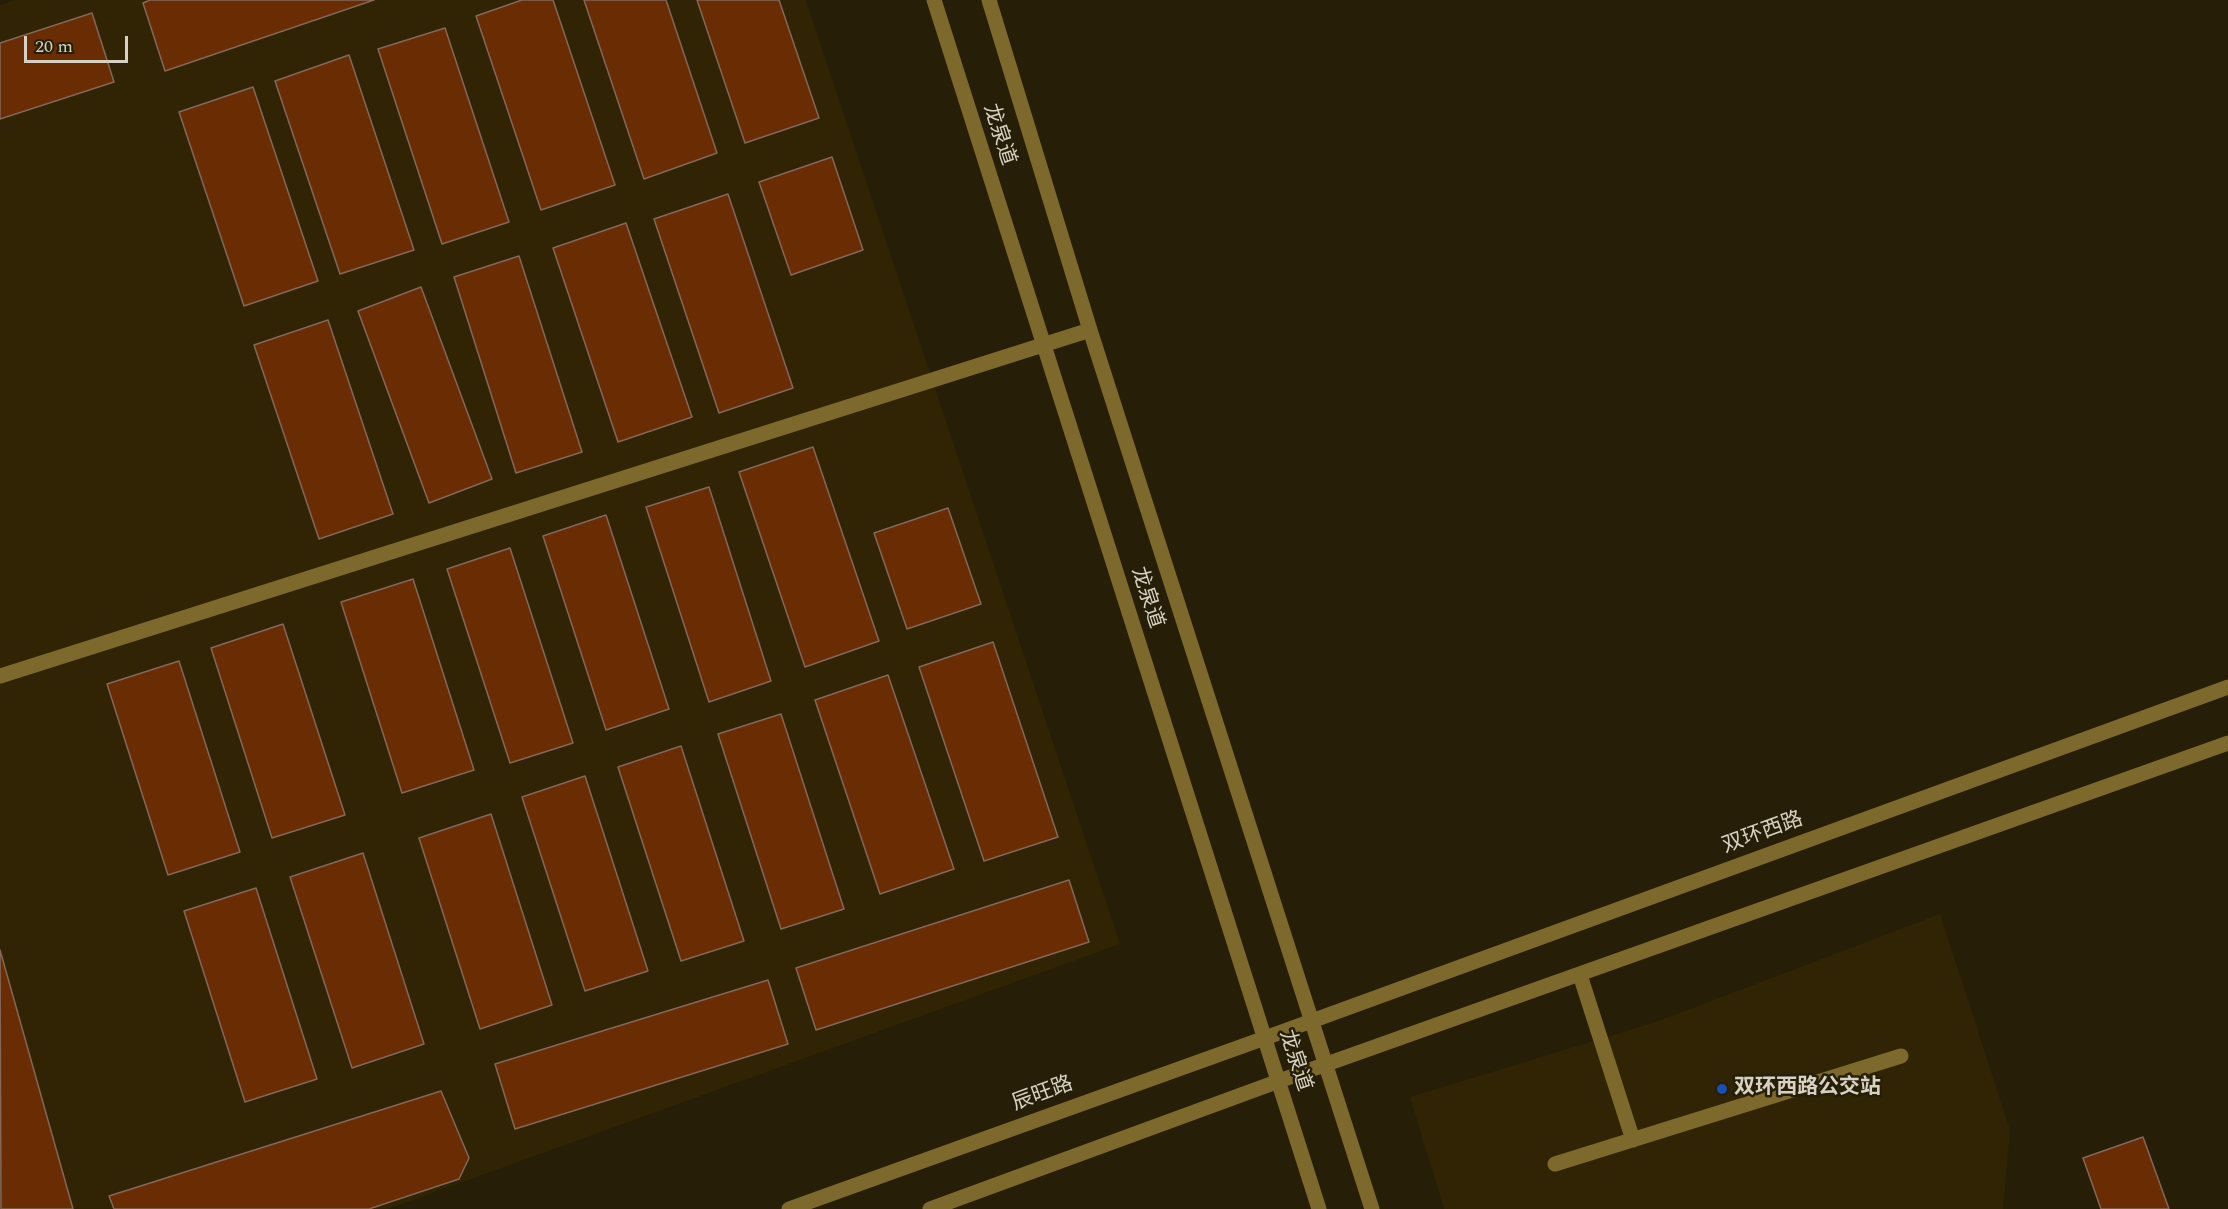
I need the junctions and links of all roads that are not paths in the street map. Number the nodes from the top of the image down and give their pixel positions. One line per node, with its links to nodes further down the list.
1 (934, 0): 4 (street, 龙泉道)
2 (989, 0): 3 (street, 龙泉道)
3 (1090, 330): 4 (street); 9 (street, 龙泉道)
4 (1043, 345): 5 (street); 10 (street, 龙泉道)
5 (0, 676)
6 (2228, 687): 9 (street, 双环西路)
7 (2228, 743): 8 (street)
8 (1580, 975): 12 (street); 14 (street)
9 (1312, 1020): 10 (street, 辰旺路); 12 (street, 龙泉道)
10 (1265, 1038): 13 (street, 龙泉道); 16 (street, 辰旺路)
11 (1901, 1056): 14 (street)
12 (1326, 1065): 13 (street); 19 (street, 龙泉道)
13 (1279, 1082): 17 (street); 18 (street, 龙泉道)
14 (1633, 1140): 15 (street)
15 (1555, 1164)
16 (789, 1209)
17 (930, 1209)
18 (1319, 1209)
19 (1372, 1209)

